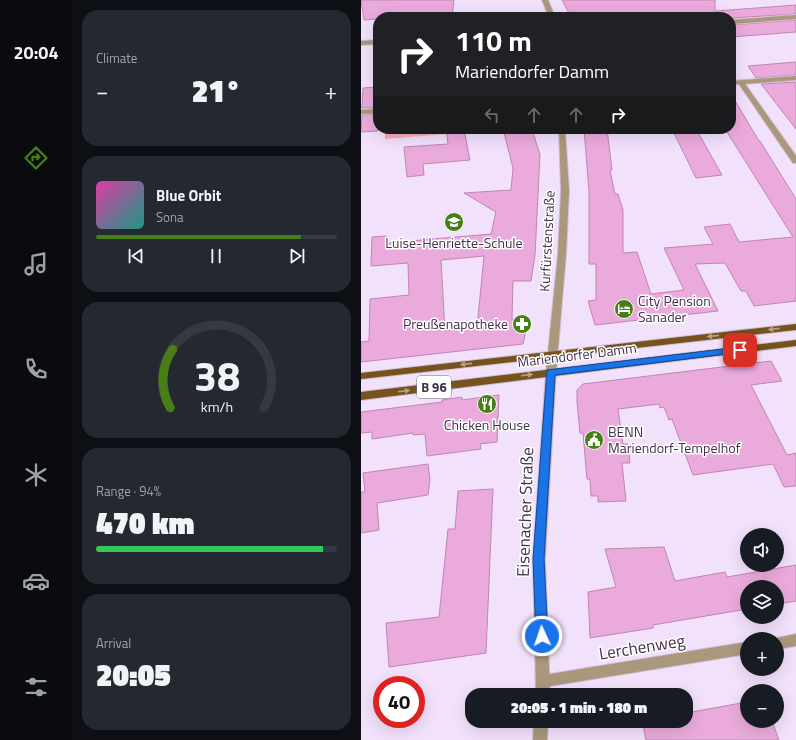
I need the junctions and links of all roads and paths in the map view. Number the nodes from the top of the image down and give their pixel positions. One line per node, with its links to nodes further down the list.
1 (545, 0): 2 (street)
2 (550, 12)
3 (796, 17): 4 (street)
4 (736, 22)
5 (373, 42): 6 (street)
6 (361, 43)
7 (796, 78): 9 (street)
8 (736, 82): 9 (street)
9 (741, 82): 13 (street)
10 (373, 111): 11 (street)
11 (361, 112)
12 (562, 134): 16 (street, Kurfürstenstraße)
13 (796, 161)
14 (796, 327): 16 (main road, Mariendorfer Damm / B 96, one-way to 16)
15 (796, 343): 17 (main road, Mariendorfer Damm / B 96)
16 (552, 355): 17 (street, Eisenacher Straße); 18 (main road, Mariendorfer Damm / B 96, one-way to 18)
17 (551, 372): 19 (main road, Mariendorfer Damm / B 96, one-way to 17); 23 (street, Eisenacher Straße)
18 (361, 376)
19 (361, 396)
20 (796, 640): 21 (street)
21 (784, 642)
22 (740, 649): 23 (street, Lerchenweg)
23 (543, 688)
24 (541, 728): 25 (street)
25 (540, 740)

